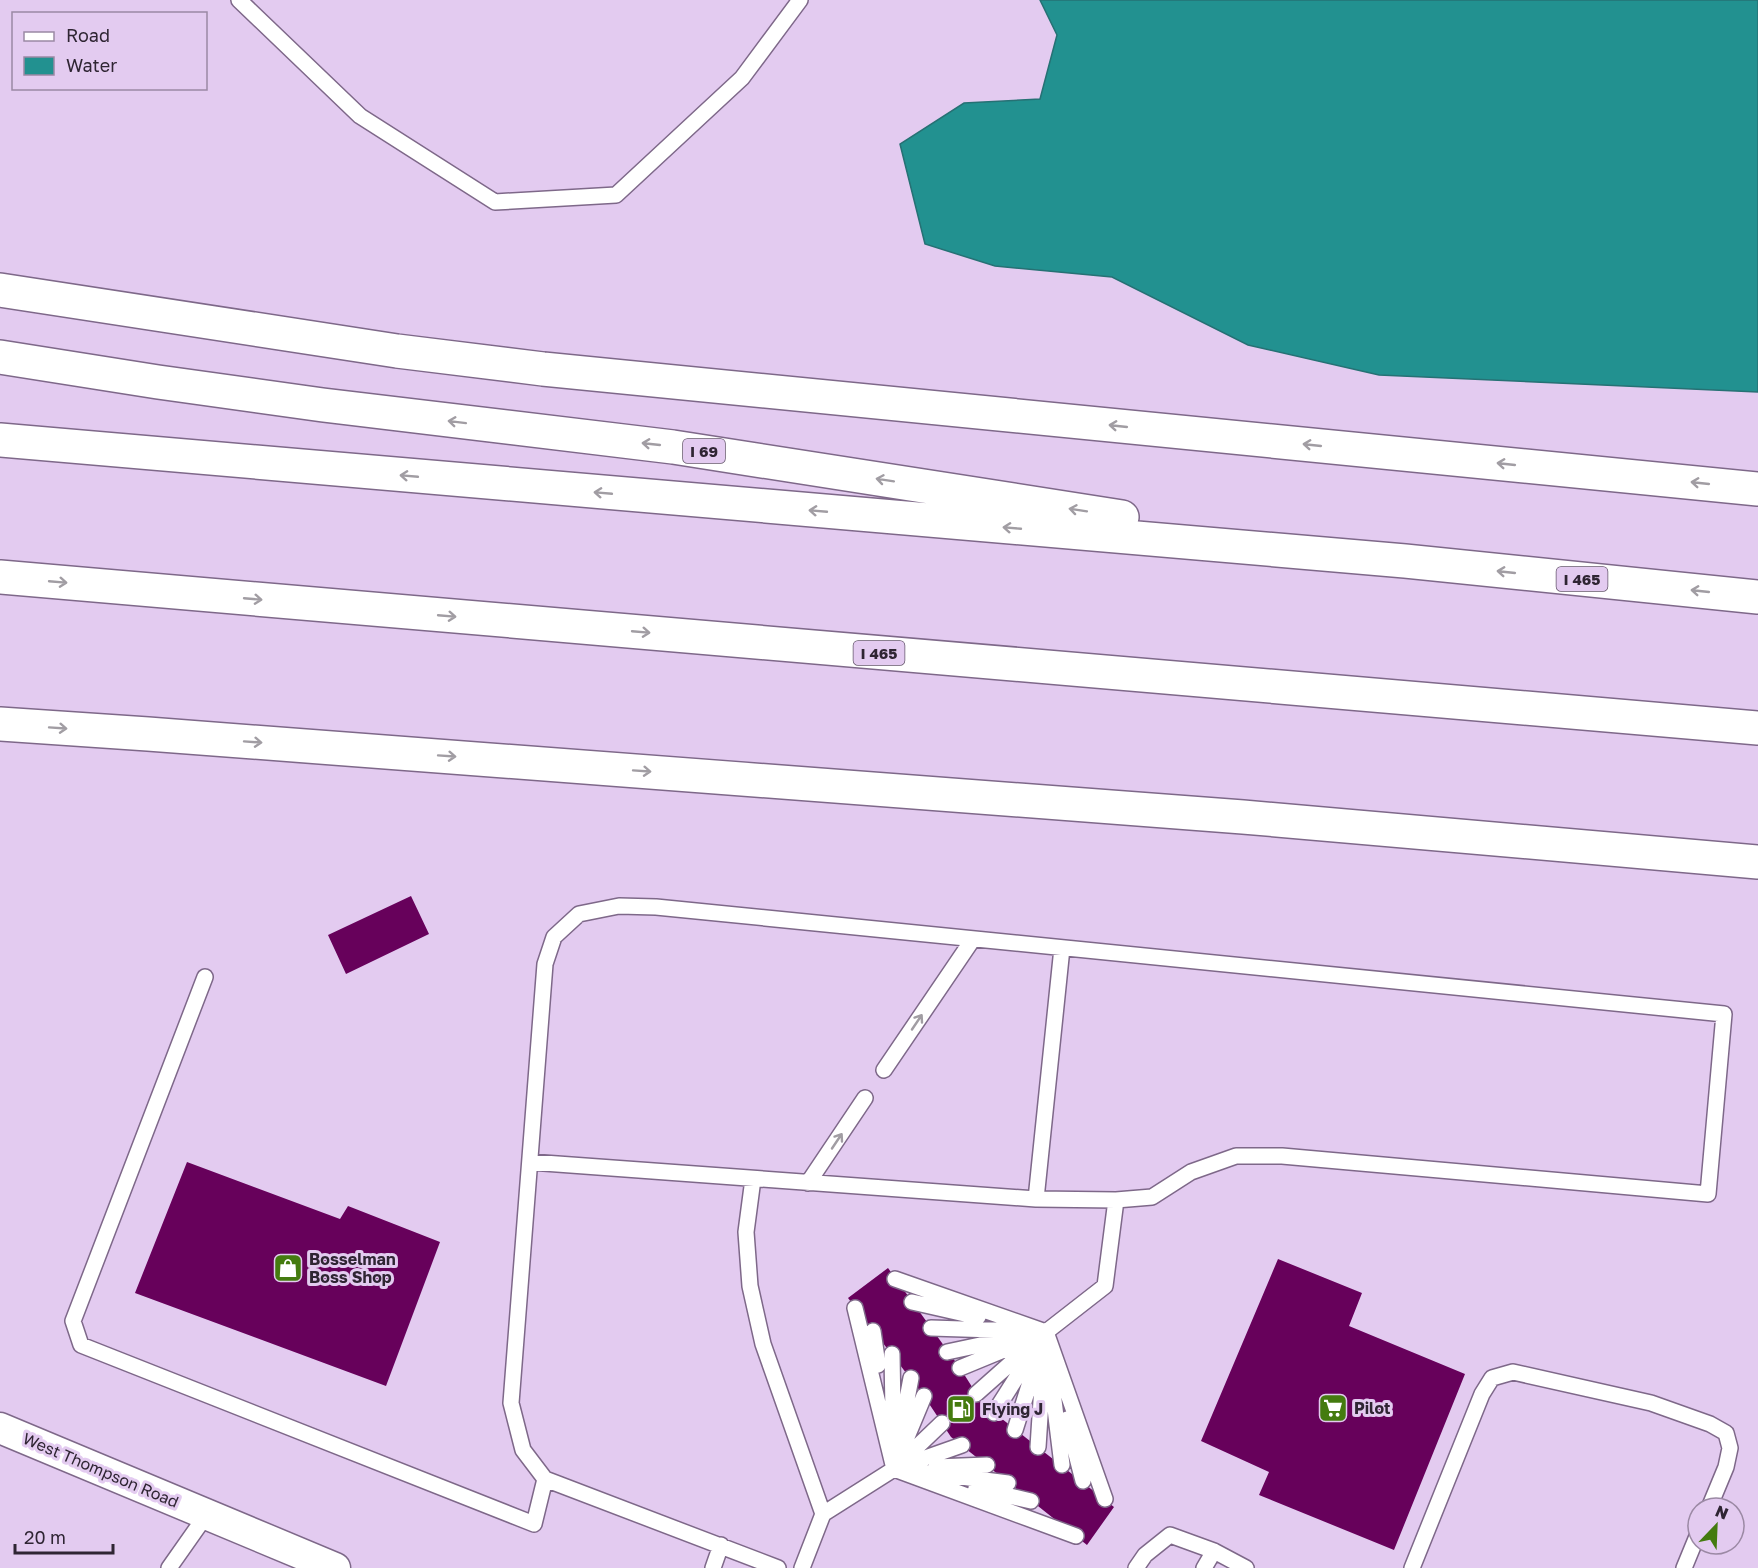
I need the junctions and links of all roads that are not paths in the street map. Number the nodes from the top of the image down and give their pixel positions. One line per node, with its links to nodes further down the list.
1 (239, 0): 2 (lane)
2 (800, 0)
3 (0, 290): 6 (highway, one-way to 3)
4 (0, 357): 7 (highway, I 69, one-way to 4)
5 (0, 440): 7 (highway, I 465, one-way to 5)
6 (1758, 489)
7 (1406, 561): 9 (highway, I 465, one-way to 7)
8 (0, 577): 11 (highway, I 465, one-way to 11)
9 (1758, 597)
10 (0, 724): 12 (highway, one-way to 12)
11 (1758, 728)
12 (1758, 862)
13 (973, 939): 14 (lane); 16 (lane, one-way to 13); 18 (lane)
14 (1062, 948): 21 (lane); 22 (lane)
15 (205, 977): 44 (lane)
16 (884, 1070)
17 (865, 1098): 20 (lane, one-way to 17)
18 (530, 1162): 19 (lane); 44 (lane)
19 (753, 1179): 20 (lane); 51 (lane)
20 (808, 1183): 21 (lane)
21 (1036, 1199): 22 (lane)
22 (1116, 1200): 28 (lane)
23 (895, 1279): 28 (lane)
24 (912, 1302): 28 (lane)
25 (855, 1308): 43 (lane)
26 (931, 1328): 28 (lane)
27 (873, 1331): 43 (lane)
28 (1046, 1332): 29 (lane); 31 (lane); 33 (lane); 35 (lane); 38 (lane); 40 (lane); 42 (lane); 45 (lane); 48 (lane)
29 (947, 1352)
30 (892, 1354): 43 (lane)
31 (960, 1368)
32 (911, 1378): 43 (lane)
33 (976, 1394)
34 (924, 1396): 43 (lane)
35 (994, 1413)
36 (942, 1423): 43 (lane)
37 (0, 1428): 50 (street, West Thompson Road)
38 (1016, 1430)
39 (962, 1445): 43 (lane)
40 (1038, 1447)
41 (987, 1465): 43 (lane)
42 (1062, 1465)
43 (894, 1469): 46 (lane); 49 (lane); 51 (lane); 52 (lane); 53 (lane)
44 (545, 1479): 54 (lane)
45 (1083, 1481)
46 (1008, 1483)
47 (1714, 1496): 64 (lane)
48 (1105, 1499)
49 (1031, 1501)
50 (207, 1514): 56 (lane); 57 (street, West Thompson Road)
51 (823, 1514): 60 (lane)
52 (1055, 1519)
53 (1076, 1536)
54 (721, 1545): 58 (lane); 59 (lane)
55 (1214, 1551): 61 (lane); 62 (lane); 63 (lane)
56 (170, 1568)
57 (335, 1568)
58 (713, 1568)
59 (778, 1568)
60 (802, 1568)
61 (1136, 1568)
62 (1204, 1568)
63 (1246, 1568)
64 (1412, 1568)

